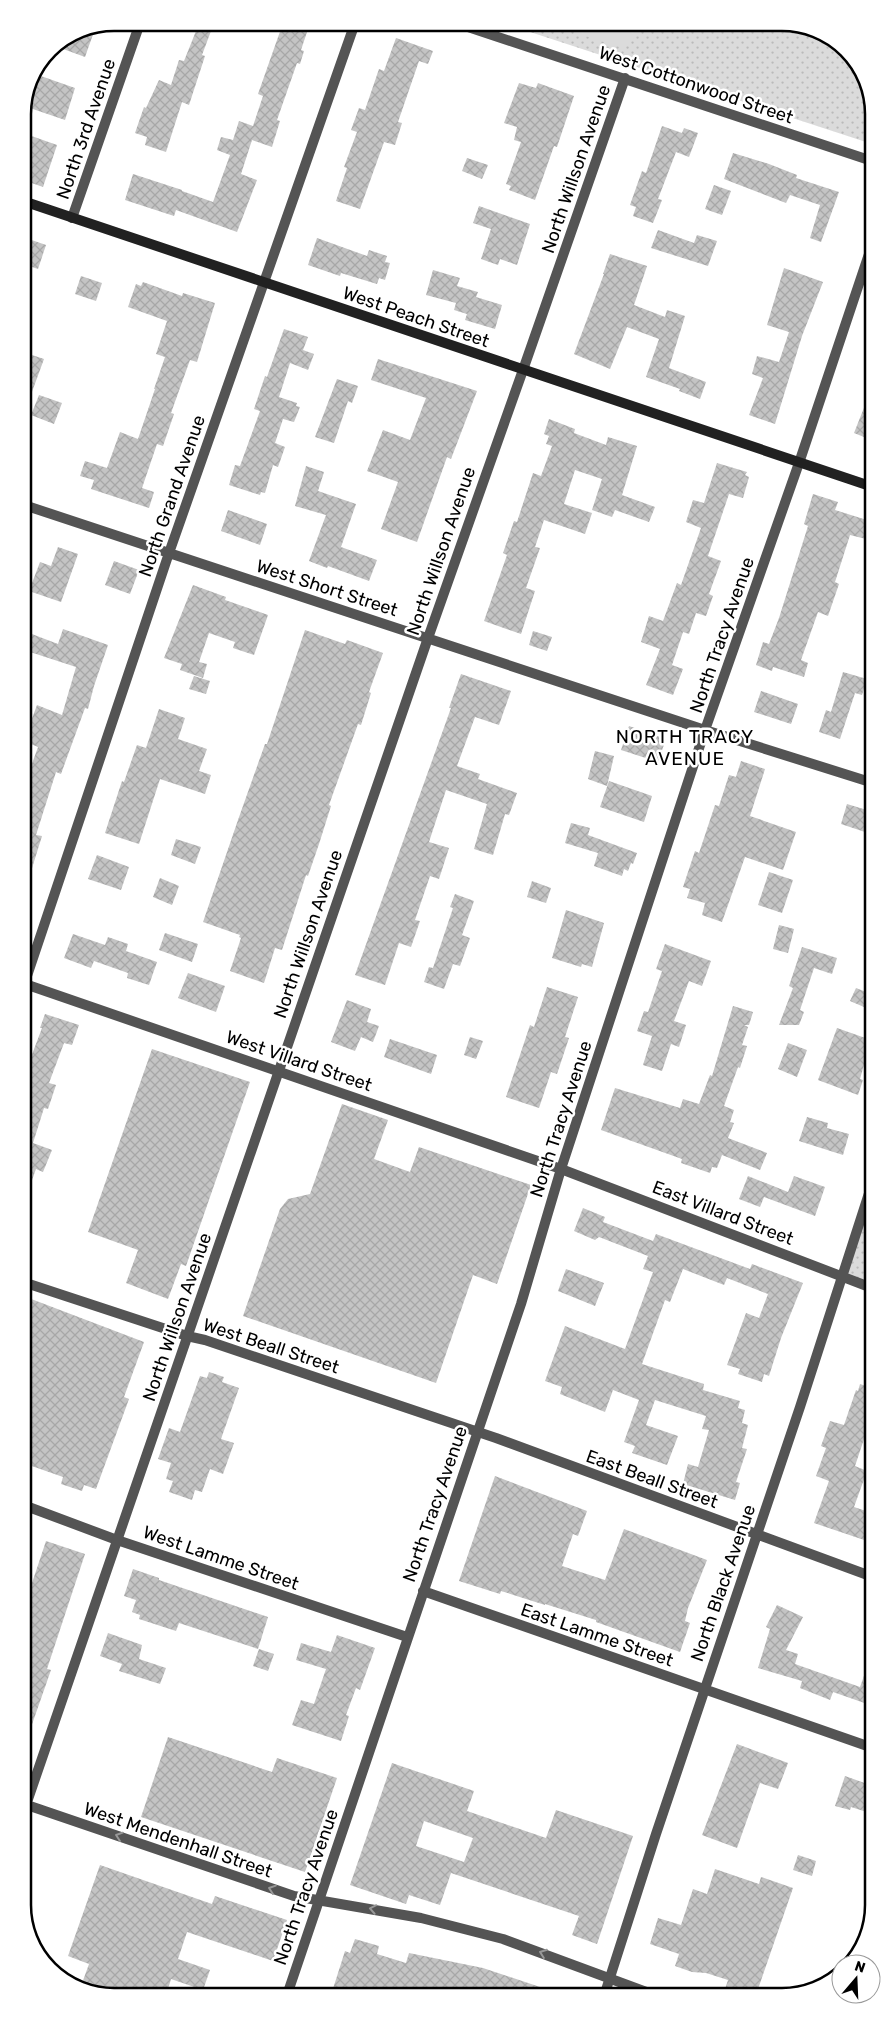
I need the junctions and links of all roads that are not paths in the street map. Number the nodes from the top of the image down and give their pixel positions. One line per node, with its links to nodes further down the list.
1 (137, 31): 7 (street, North 3rd Avenue)
2 (352, 31): 9 (street, North Grand Avenue)
3 (481, 31): 4 (street, West Cottonwood Street)
4 (625, 78): 5 (street, West Cottonwood Street); 10 (street, North Willson Avenue)
5 (865, 159)
6 (31, 204): 7 (main road, West Peach Street)
7 (72, 218): 9 (main road, West Peach Street)
8 (865, 266): 11 (street, North Tracy Avenue)
9 (263, 282): 10 (main road, West Peach Street); 14 (street, North Grand Avenue)
10 (522, 370): 11 (main road, West Peach Street); 15 (street, North Willson Avenue)
11 (799, 463): 12 (main road, West Peach Street); 16 (street, North Tracy Avenue)
12 (865, 484)
13 (31, 507): 14 (street, West Short Street)
14 (169, 553): 15 (street, West Short Street); 18 (street, North Grand Avenue)
15 (428, 638): 16 (street, West Short Street); 20 (street, North Willson Avenue)
16 (706, 730): 17 (street, West Short Street); 21 (street, North Tracy Avenue)
17 (865, 780)
18 (31, 965)
19 (31, 985): 20 (street, West Villard Street)
20 (278, 1071): 21 (street, West Villard Street); 26 (street, North Willson Avenue)
21 (561, 1170): 23 (street, East Villard Street); 27 (street, North Tracy Avenue)
22 (865, 1206): 23 (street, North Black Avenue)
23 (842, 1277): 25 (street, East Villard Street); 29 (street, North Black Avenue)
24 (31, 1285): 26 (street, West Beall Street)
25 (865, 1285)
26 (187, 1336): 27 (street, West Beall Street); 30 (street, North Willson Avenue)
27 (476, 1432): 29 (street, East Beall Street); 32 (street, North Tracy Avenue)
28 (31, 1508): 30 (street, West Lamme Street)
29 (757, 1535): 31 (street, East Beall Street); 34 (street, North Black Avenue)
30 (117, 1540): 33 (street, West Lamme Street); 36 (street, North Willson Avenue)
31 (865, 1574)
32 (423, 1591): 33 (street, North Tracy Avenue); 34 (street, East Lamme Street)
33 (407, 1637): 38 (street, North Tracy Avenue)
34 (705, 1690): 35 (street, East Lamme Street); 39 (street, North Black Avenue)
35 (865, 1745)
36 (31, 1791)
37 (31, 1804): 38 (street, West Mendenhall Street, one-way to 37)
38 (320, 1900): 39 (street, West Mendenhall Street, one-way to 38); 40 (street, North Tracy Avenue)
39 (610, 1978): 41 (street, North Black Avenue); 42 (street, West Mendenhall Street)
40 (289, 1988)
41 (607, 1988)
42 (636, 1988)

